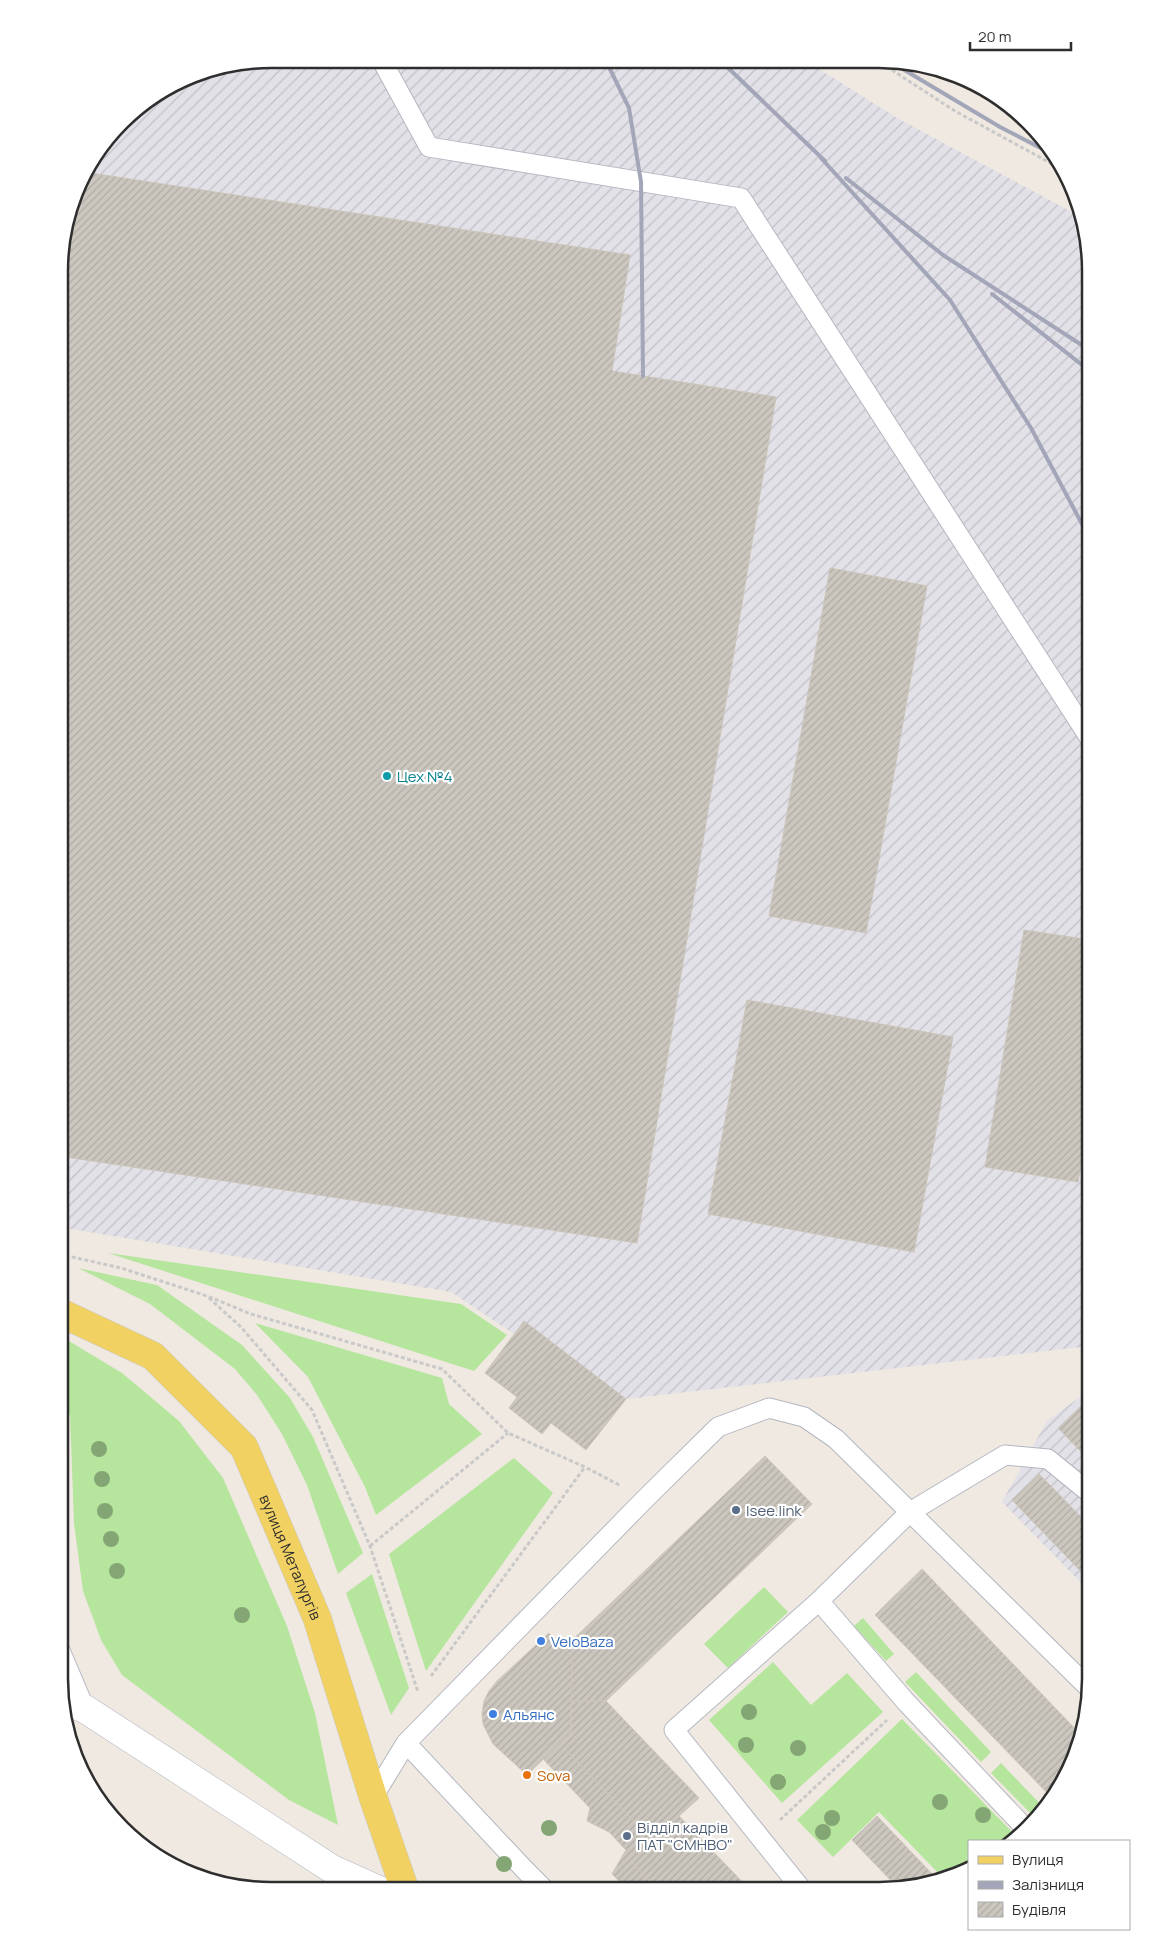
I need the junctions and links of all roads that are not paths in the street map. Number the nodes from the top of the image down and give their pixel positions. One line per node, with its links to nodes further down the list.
1 (386, 68): 2 (lane)
2 (1082, 726)
3 (68, 1316): 11 (main road, вулиця Металургів)
4 (1082, 1487): 5 (lane)
5 (910, 1512): 6 (lane); 7 (lane); 10 (lane)
6 (819, 1601): 12 (lane); 16 (lane)
7 (1082, 1681)
8 (68, 1682): 9 (lane)
9 (74, 1704): 13 (main road)
10 (406, 1743): 11 (lane); 15 (lane)
11 (373, 1797): 14 (main road, вулиця Металургів)
12 (1022, 1824)
13 (360, 1882)
14 (402, 1882)
15 (538, 1882)
16 (797, 1882)

